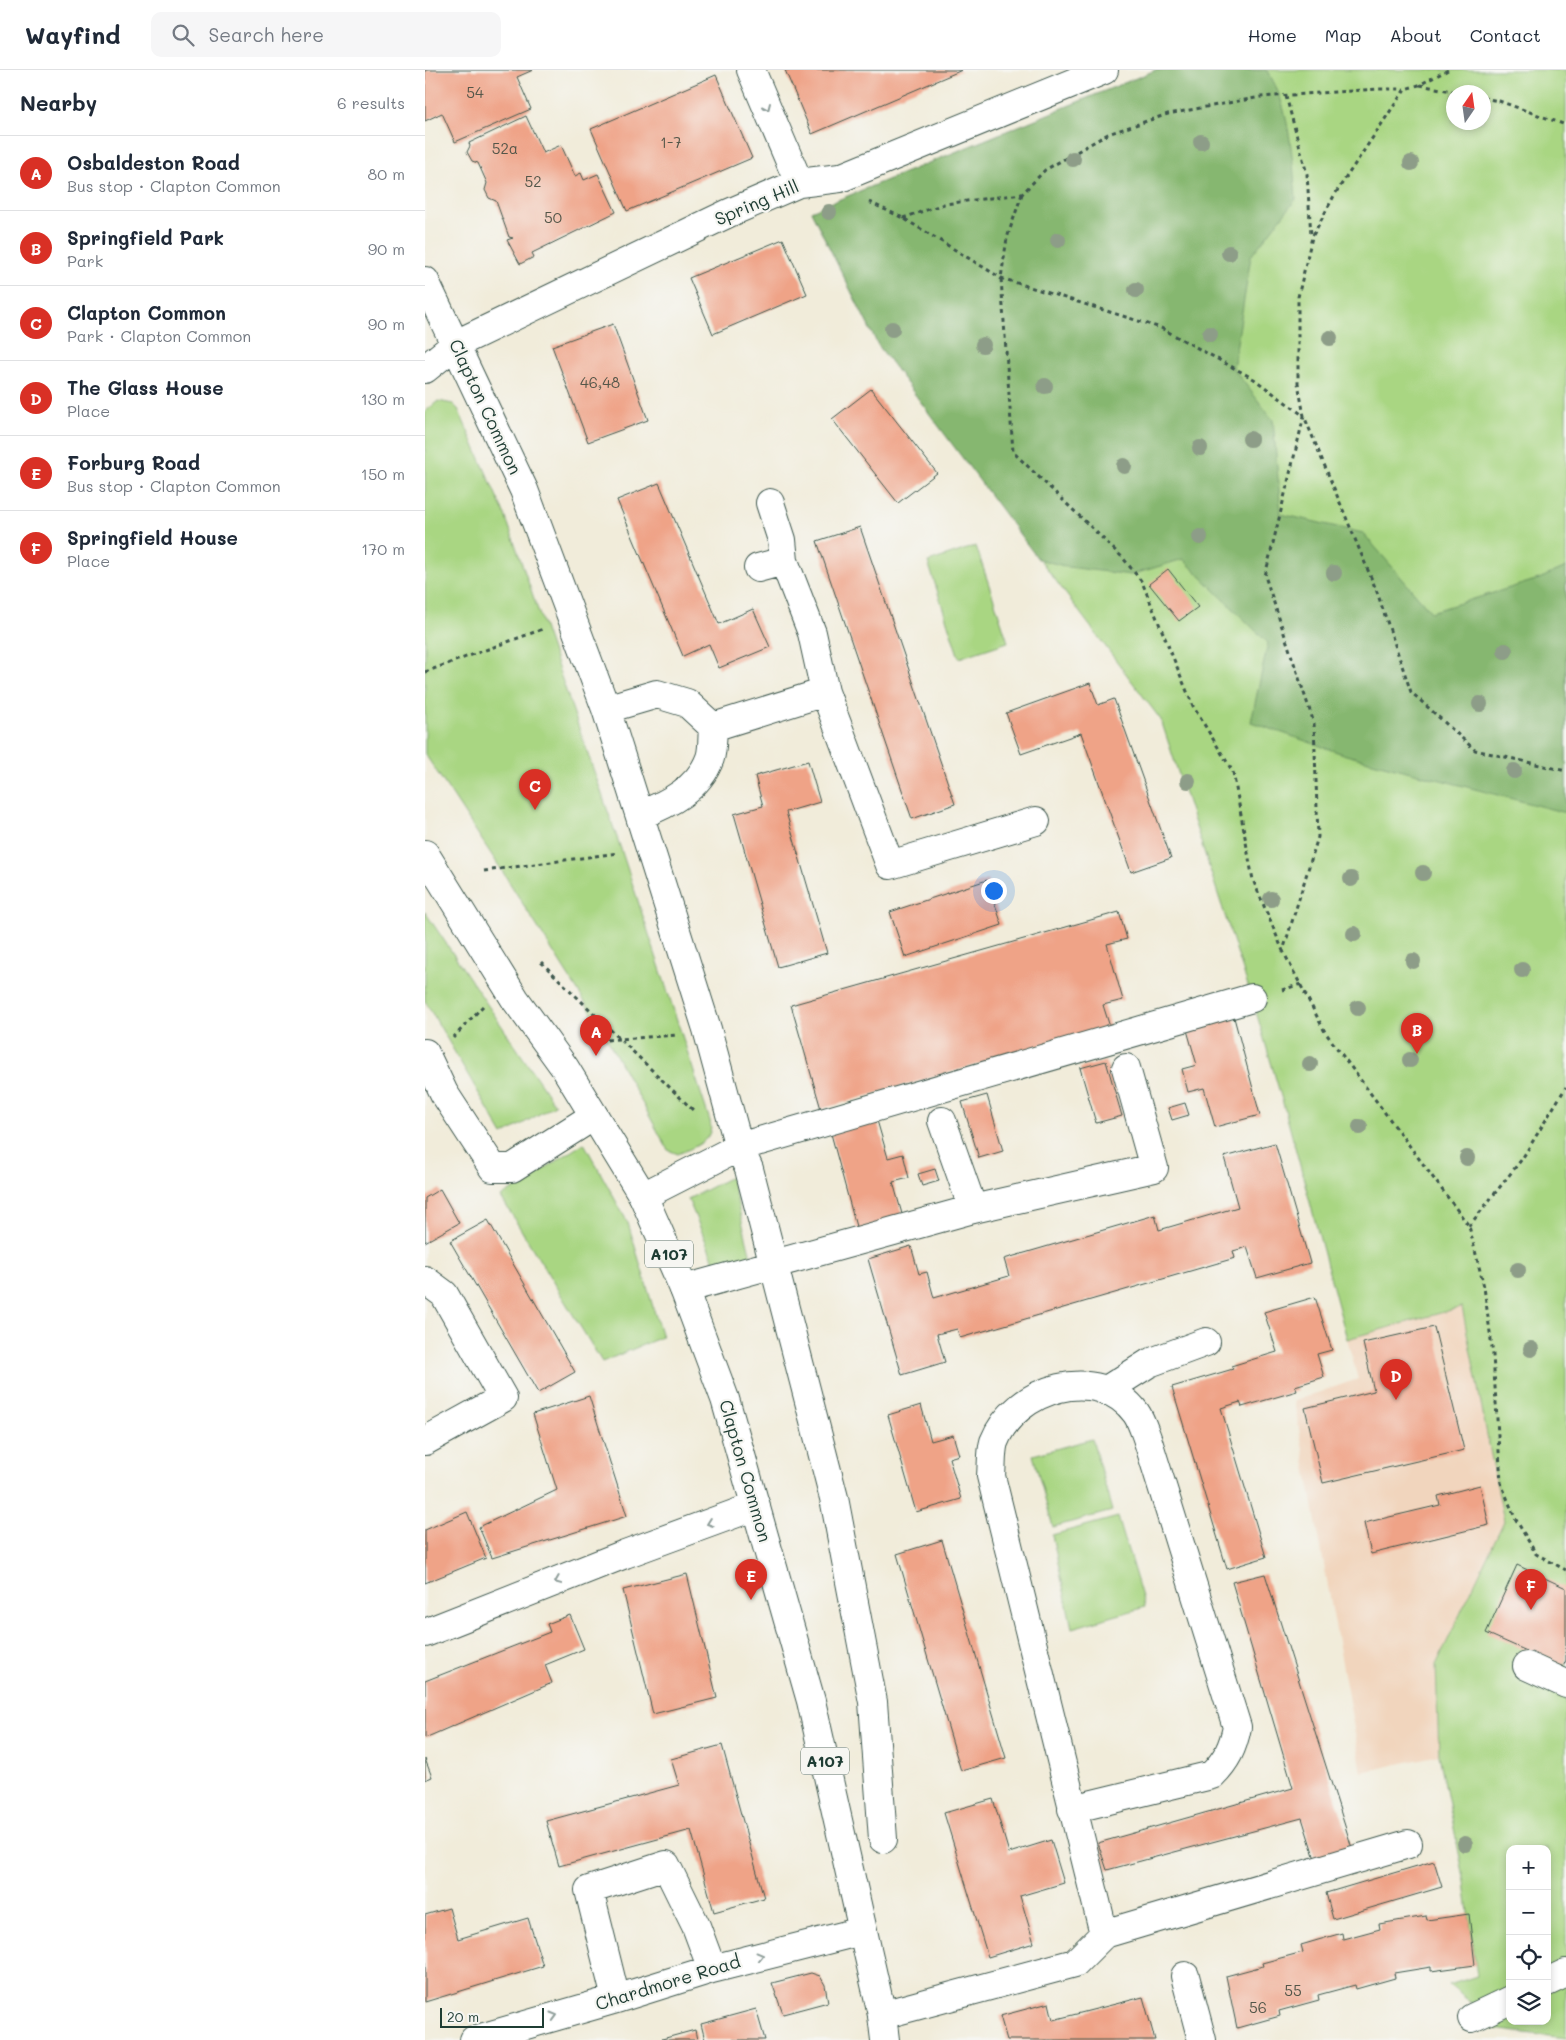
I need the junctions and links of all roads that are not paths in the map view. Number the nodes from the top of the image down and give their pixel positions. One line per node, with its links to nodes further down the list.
1 (751, 70): 4 (main road, one-way to 4)
2 (1104, 70): 3 (main road, Spring Hill)
3 (1057, 79): 4 (main road, Spring Hill)
4 (799, 183): 6 (main road, Spring Hill)
5 (425, 281): 6 (main road, Clapton Common)
6 (456, 344): 7 (main road, Spring Hill); 12 (main road, Clapton Common)
7 (425, 369)
8 (770, 503): 9 (main road)
9 (784, 562): 10 (main road); 11 (main road)
10 (758, 568)
11 (825, 692): 13 (main road); 15 (main road)
12 (605, 709): 13 (main road); 14 (main road, Clapton Common)
13 (713, 727): 14 (main road)
14 (640, 815): 23 (main road, Clapton Common)
15 (1036, 821)
16 (425, 854): 21 (main road, Clapton Common / A107)
17 (1252, 998): 23 (main road)
18 (425, 1053): 20 (main road)
19 (1126, 1068): 25 (main road)
20 (434, 1098): 21 (main road)
21 (594, 1116): 24 (main road, Clapton Common / A107)
22 (942, 1121): 25 (main road)
23 (739, 1147): 24 (main road); 26 (main road, Clapton Common)
24 (643, 1196): 28 (main road, Clapton Common / A107)
25 (973, 1209): 26 (main road)
26 (774, 1264): 28 (main road); 37 (main road, Clapton Common)
27 (425, 1280): 31 (main road)
28 (684, 1289): 32 (main road, Clapton Common / A107)
29 (1206, 1342): 30 (main road)
30 (1105, 1391): 36 (main road); 36 (main road)
31 (425, 1441)
32 (756, 1506): 33 (main road, one-way to 33); 39 (main road, Clapton Common / A107)
33 (425, 1634)
34 (1527, 1666): 35 (main road)
35 (1566, 1684)
36 (1072, 1809): 40 (main road)
37 (883, 1839)
38 (1408, 1844): 40 (main road)
39 (863, 1931): 41 (main road, Chardmore Road, one-way to 39); 48 (main road, A107)
40 (1104, 1934): 48 (main road)
41 (712, 1969): 45 (main road, Chardmore Road); 45 (main road)
42 (1566, 1974): 44 (main road)
43 (1185, 1976): 50 (main road)
44 (1551, 1980)
45 (616, 1999): 49 (main road, Chardmore Road, one-way to 45)
46 (1506, 2002): 47 (main road)
47 (1472, 2018)
48 (883, 2027)
49 (474, 2040)
50 (1202, 2040)

